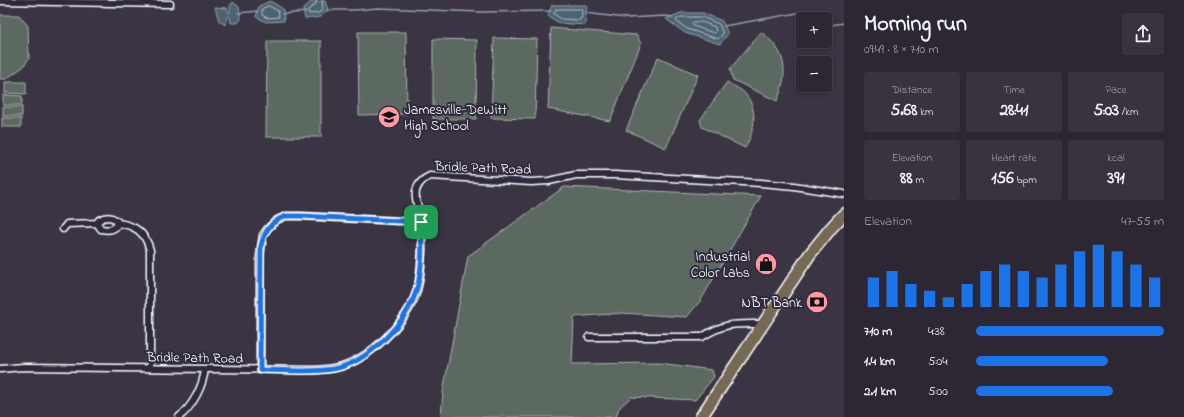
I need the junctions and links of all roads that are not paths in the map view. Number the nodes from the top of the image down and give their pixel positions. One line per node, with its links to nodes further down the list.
1 (0, 1): 2 (street)
2 (170, 4)
3 (844, 194): 5 (street, Bridle Path Road)
4 (844, 214): 9 (highway)
5 (421, 222): 14 (street, Bridle Path Road); 14 (street)
6 (117, 223): 7 (street); 7 (street); 11 (street)
7 (97, 224): 8 (street)
8 (63, 229)
9 (763, 324): 10 (street); 16 (highway)
10 (589, 338)
11 (150, 368): 12 (street, Bridle Path Road); 13 (street, Bridle Path Road)
12 (0, 369)
13 (205, 369): 14 (street, Bridle Path Road); 15 (street)
14 (260, 370)
15 (179, 417)
16 (701, 417)

